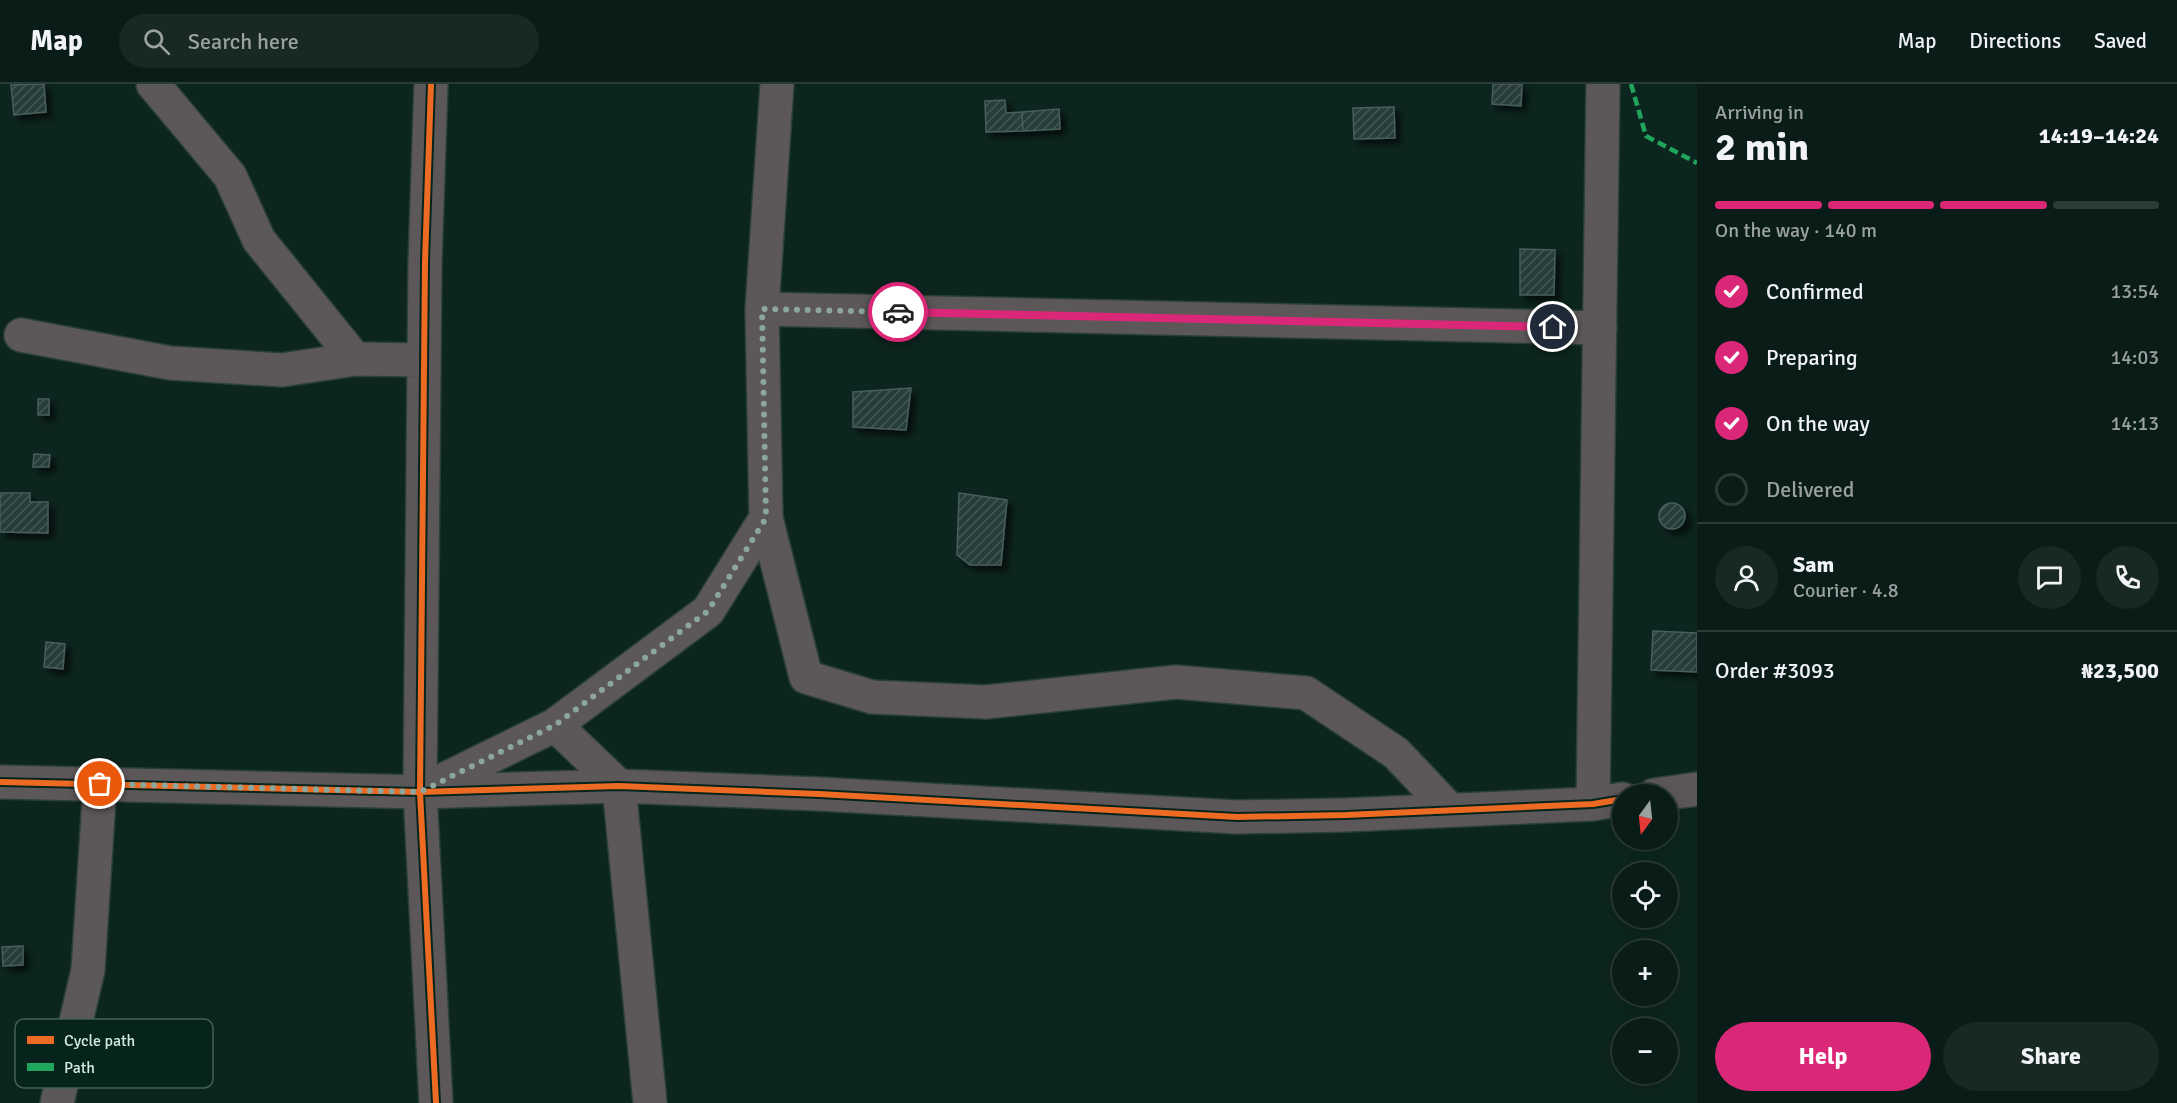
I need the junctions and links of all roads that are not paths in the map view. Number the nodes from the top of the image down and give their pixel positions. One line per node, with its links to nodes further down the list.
1 (153, 84): 8 (street)
2 (431, 84): 9 (street)
3 (777, 84): 5 (street)
4 (1603, 84): 6 (street)
5 (762, 309): 6 (street); 10 (street)
6 (1600, 328): 18 (street)
7 (21, 334): 8 (street)
8 (355, 358): 9 (street)
9 (424, 360): 16 (street)
10 (766, 518): 11 (street); 19 (street)
11 (555, 725): 14 (street); 16 (street)
12 (0, 782): 13 (street)
13 (100, 784): 16 (street); 20 (street)
14 (619, 786): 16 (street); 19 (street); 24 (street)
15 (1697, 789): 17 (street)
16 (420, 792): 23 (street)
17 (1678, 792)
18 (1608, 801): 19 (street)
19 (1450, 810)
20 (77, 1019)
21 (60, 1088): 22 (street)
22 (57, 1103)
23 (436, 1103)
24 (650, 1103)

